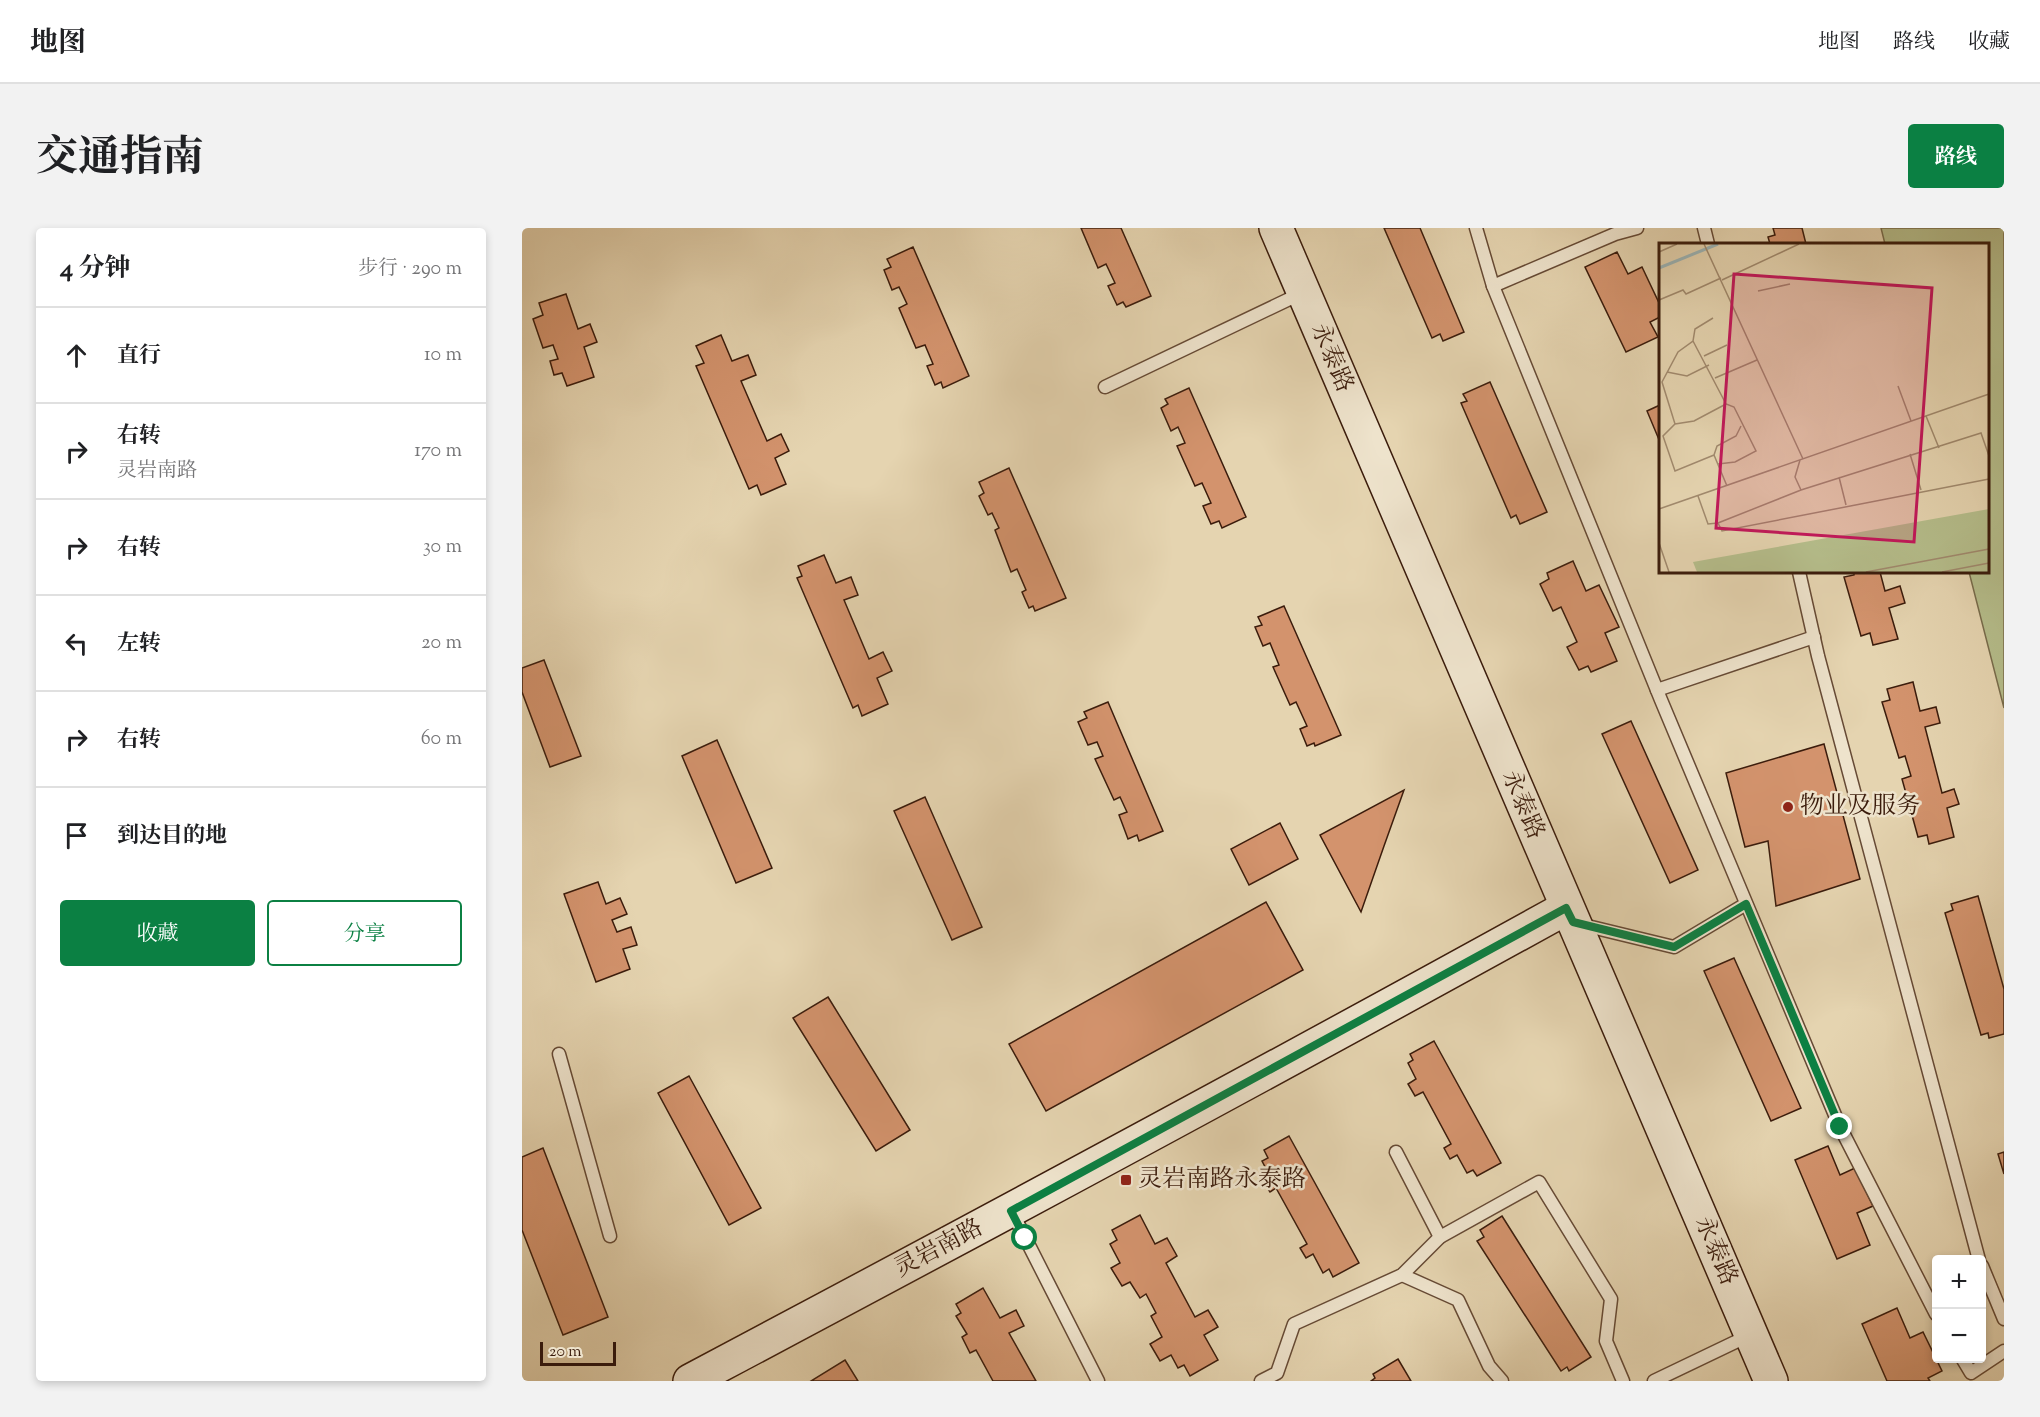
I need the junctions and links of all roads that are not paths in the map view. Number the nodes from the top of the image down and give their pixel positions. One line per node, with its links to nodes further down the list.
1 (1275, 228): 7 (street, 永泰路)
2 (1476, 228): 6 (lane)
3 (1637, 228): 6 (lane)
4 (1704, 228): 5 (lane)
5 (1708, 243)
6 (1492, 286): 11 (lane)
7 (1303, 292): 8 (lane); 13 (street, 永泰路)
8 (1105, 387)
9 (1798, 573): 10 (lane)
10 (1814, 637): 11 (lane); 19 (lane)
11 (1657, 690): 12 (lane)
12 (1746, 904): 13 (lane); 22 (lane)
13 (1570, 915): 16 (street, 灵岩南路); 24 (street, 永泰路)
14 (559, 1054): 17 (lane)
15 (1396, 1152): 18 (lane)
16 (1011, 1211): 29 (street, 灵岩南路); 30 (lane)
17 (610, 1236)
18 (1440, 1237): 20 (lane); 33 (lane)
19 (1978, 1255)
20 (1402, 1275): 27 (lane); 32 (lane)
21 (1986, 1276): 23 (lane)
22 (1933, 1309)
23 (2004, 1319)
24 (1751, 1335): 34 (lane); 35 (street, 永泰路)
25 (2004, 1351): 28 (lane)
26 (1964, 1363): 28 (lane)
27 (1279, 1377): 31 (lane)
28 (1971, 1377)
29 (690, 1381)
30 (1098, 1381)
31 (1262, 1381)
32 (1502, 1381)
33 (1623, 1381)
34 (1654, 1381)
35 (1771, 1381)

